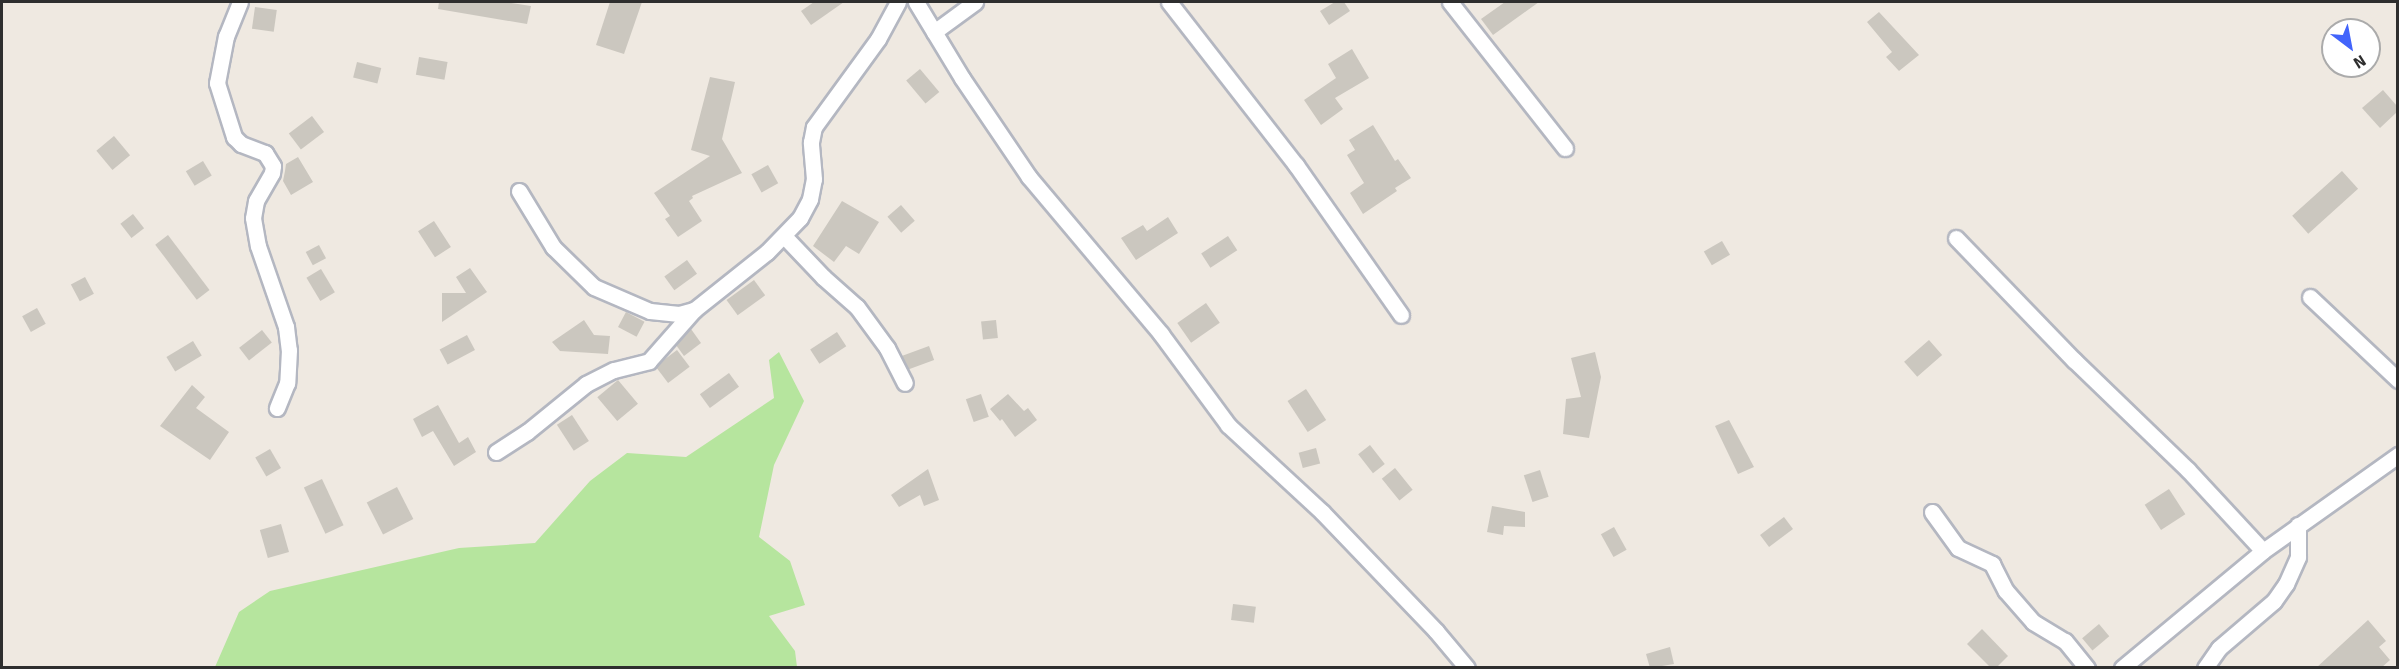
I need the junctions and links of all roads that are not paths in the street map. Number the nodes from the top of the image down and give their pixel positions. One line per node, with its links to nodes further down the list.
1 (240, 2): 17 (street)
2 (898, 2): 10 (street)
3 (916, 2): 7 (street)
4 (975, 2): 7 (street)
5 (1169, 2): 14 (street)
6 (1450, 2): 8 (street)
7 (934, 32): 24 (street)
8 (1565, 148)
9 (519, 191): 13 (street)
10 (784, 236): 13 (street); 16 (street)
11 (1956, 238): 22 (street)
12 (2310, 297): 15 (street)
13 (694, 310): 18 (street)
14 (1401, 315)
15 (2397, 380)
16 (905, 383)
17 (277, 408)
18 (496, 453)
19 (2397, 455): 21 (street)
20 (1932, 512): 25 (street)
21 (2298, 525): 22 (street); 26 (street)
22 (2263, 551): 23 (street)
23 (2130, 665)
24 (1467, 668)
25 (2087, 668)
26 (2205, 668)

